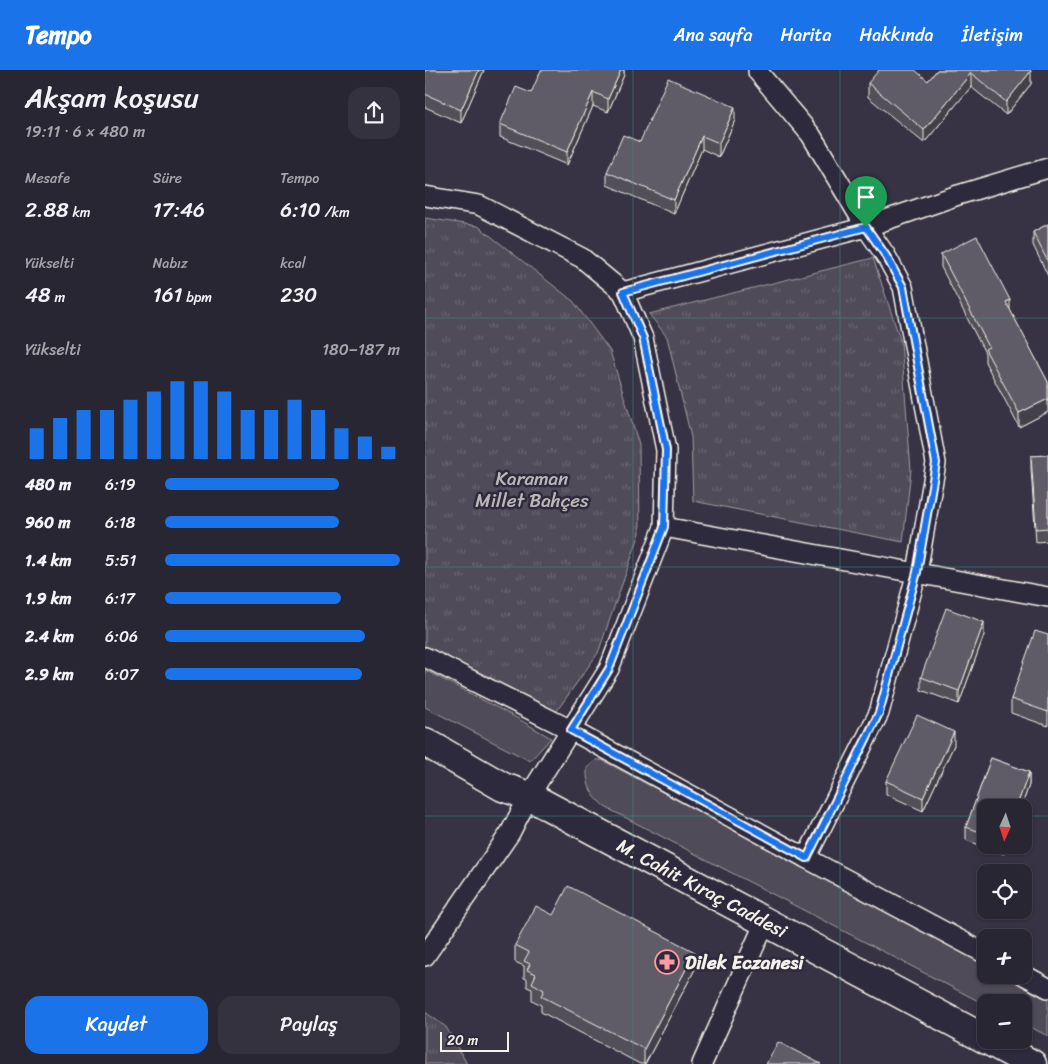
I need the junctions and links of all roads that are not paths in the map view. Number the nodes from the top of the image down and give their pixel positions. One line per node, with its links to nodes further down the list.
1 (758, 72): 4 (street)
2 (1048, 168): 4 (street)
3 (425, 196): 5 (street)
4 (866, 227): 5 (street); 7 (street)
5 (623, 292): 6 (street)
6 (664, 527): 7 (street); 10 (street)
7 (917, 572): 8 (street); 13 (street)
8 (1048, 597)
9 (425, 657): 10 (street)
10 (571, 730): 12 (street); 13 (street)
11 (425, 742): 12 (street, M. Cahit Kıraç Caddesi)
12 (529, 796): 14 (street, M. Cahit Kıraç Caddesi); 16 (street)
13 (807, 858): 15 (street)
14 (765, 922): 19 (street); 20 (street, M. Cahit Kıraç Caddesi)
15 (977, 949)
16 (425, 956)
17 (1032, 979): 18 (street)
18 (1048, 988)
19 (703, 1064)
20 (1032, 1064)

